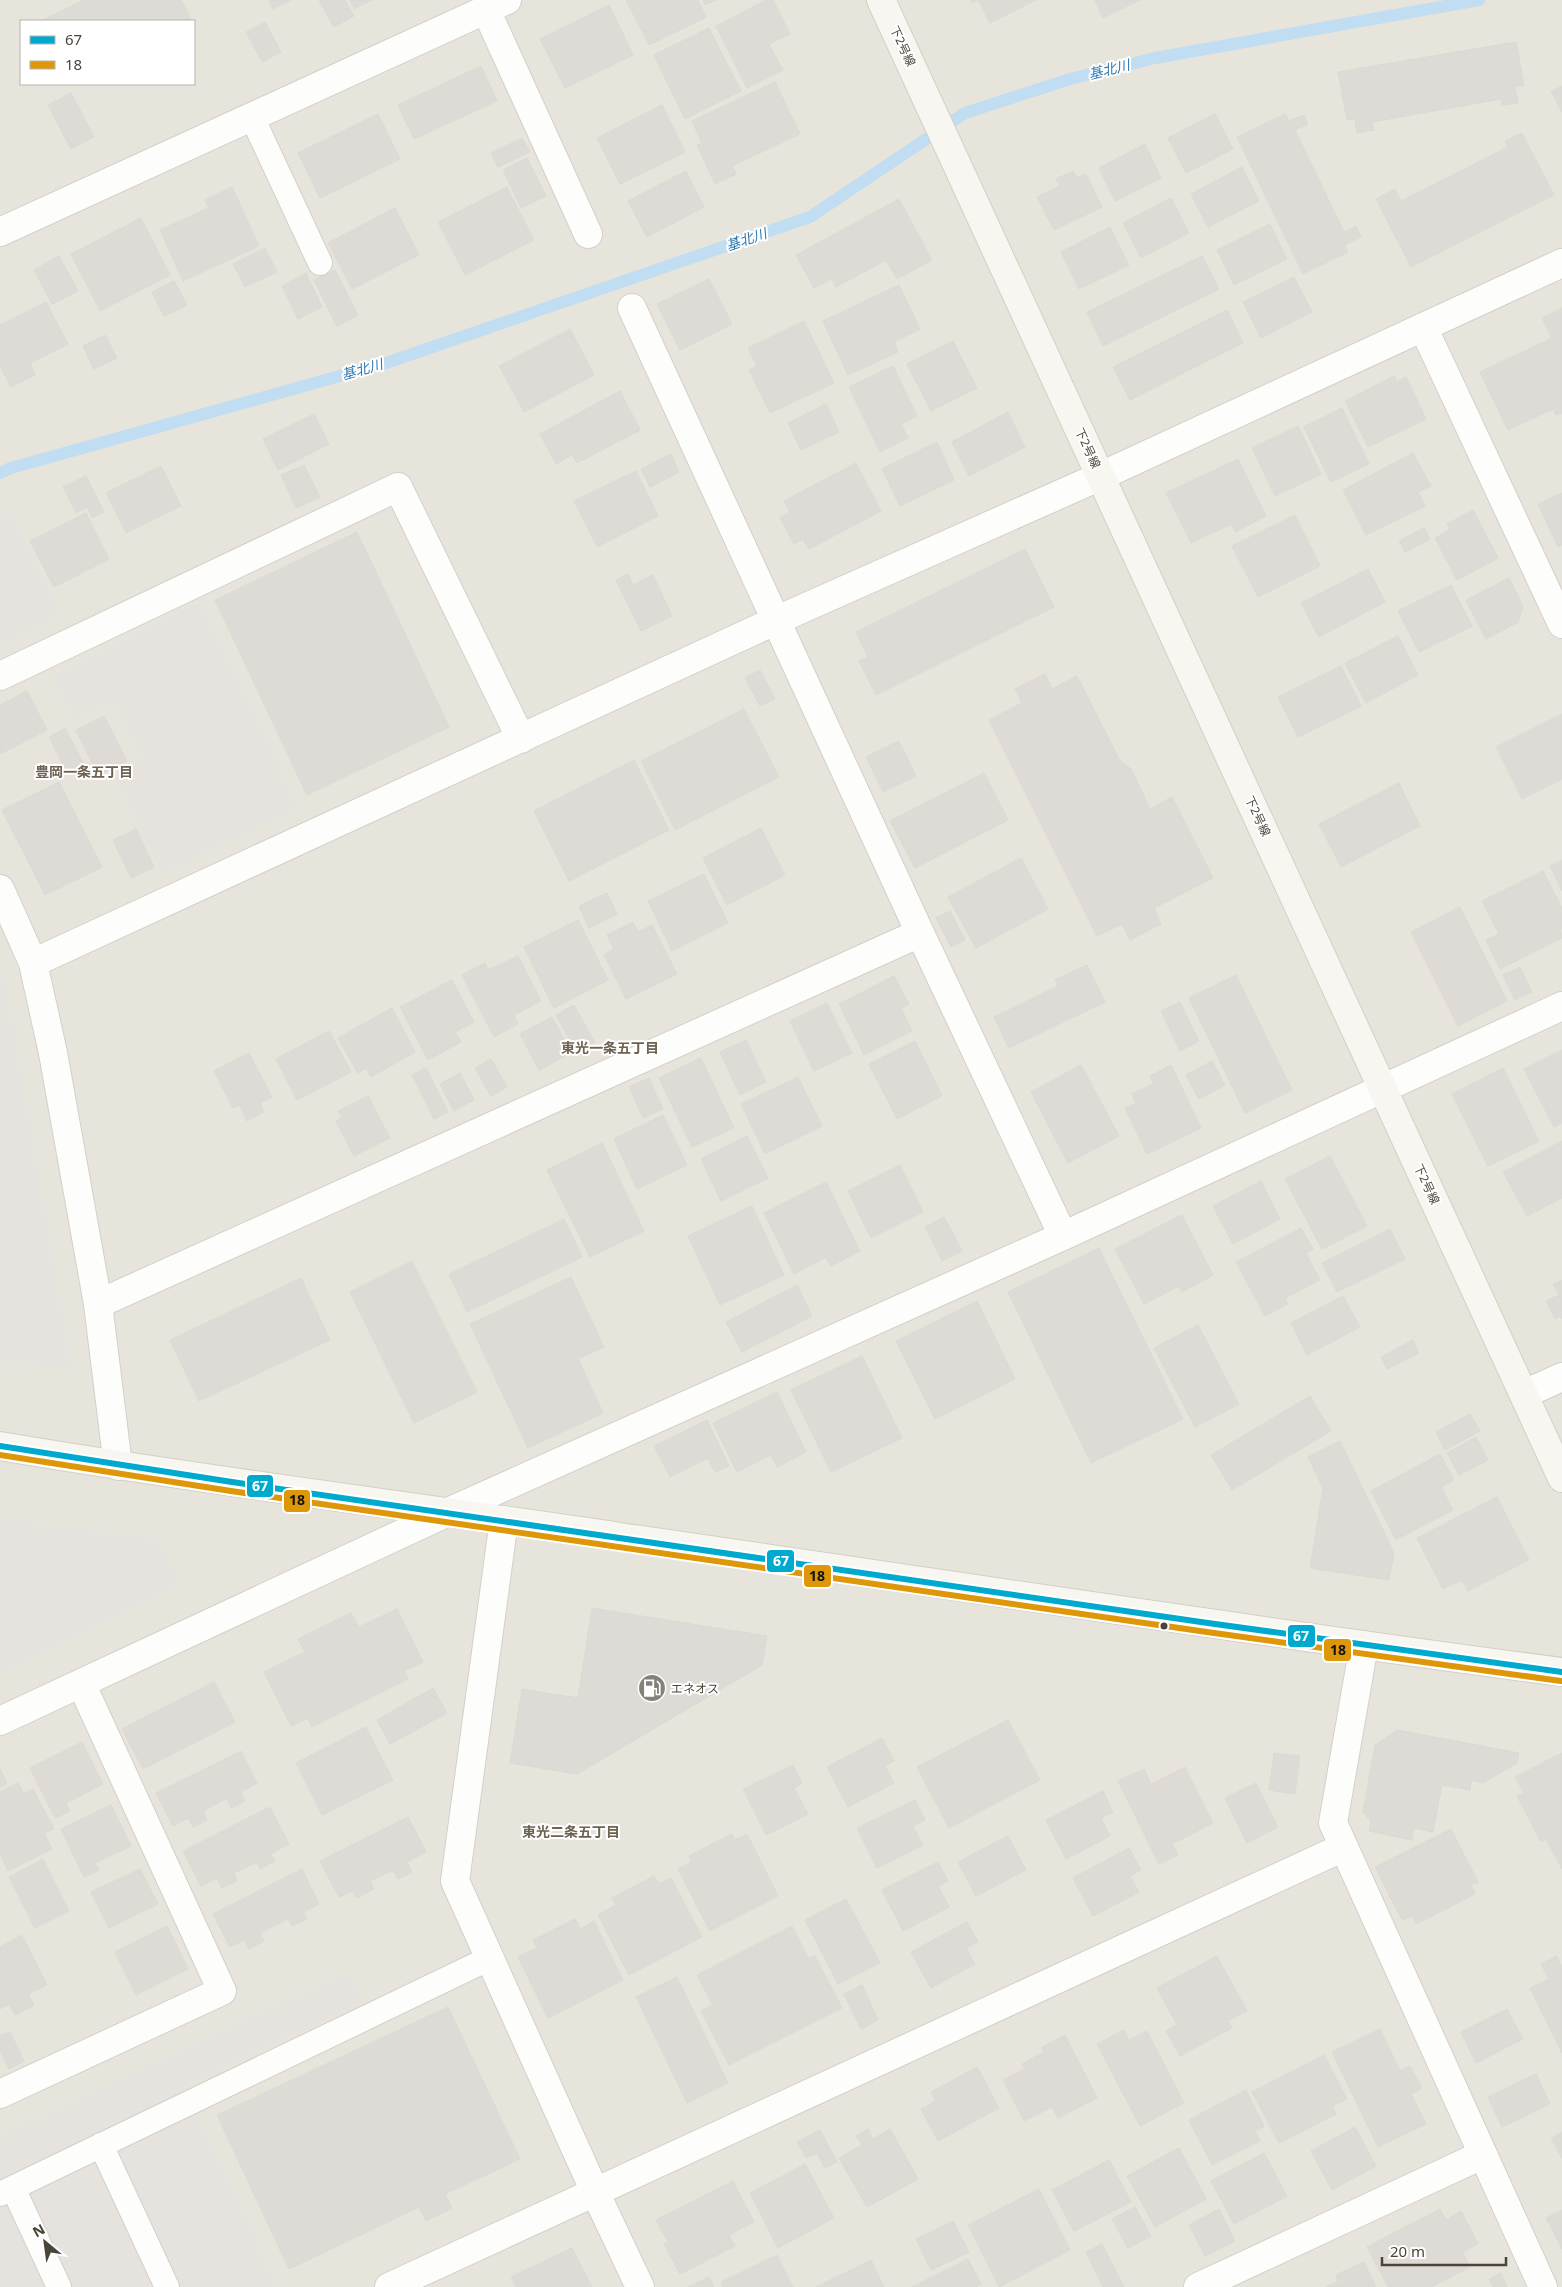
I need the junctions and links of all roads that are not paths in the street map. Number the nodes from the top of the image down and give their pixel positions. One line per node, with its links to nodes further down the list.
1 (881, 0): 10 (street, 下2号線)
2 (497, 5): 3 (street); 5 (street)
3 (252, 116): 4 (street); 6 (lane)
4 (0, 232)
5 (588, 234)
6 (320, 263)
7 (1562, 263): 9 (street)
8 (632, 308): 11 (street)
9 (1423, 327): 10 (street); 12 (street)
10 (1101, 476): 11 (street); 19 (street, 下2号線)
11 (777, 620): 14 (street); 16 (street)
12 (1562, 624)
13 (0, 676): 14 (street)
14 (521, 739): 17 (street)
15 (0, 889): 17 (street)
16 (920, 933): 20 (street); 21 (street)
17 (33, 963): 21 (street)
18 (1562, 1006): 19 (street)
19 (1383, 1088): 20 (street); 23 (street, 下2号線)
20 (1063, 1236): 27 (street)
21 (98, 1304): 25 (street)
22 (1562, 1376): 23 (street)
23 (1524, 1394): 26 (street, 下2号線)
24 (0, 1446): 25 (street)
25 (118, 1466): 27 (street)
26 (1562, 1478)
27 (446, 1513): 28 (street); 31 (street)
28 (504, 1520): 29 (street); 34 (street)
29 (1364, 1646): 30 (street); 33 (street)
30 (1562, 1672)
31 (81, 1683): 32 (street); 35 (street)
32 (0, 1721)
33 (1344, 1847): 37 (street); 39 (street)
34 (490, 1958): 36 (lane); 39 (street)
35 (0, 2094)
36 (101, 2145): 38 (lane); 41 (lane)
37 (1482, 2156): 44 (street); 45 (street)
38 (6, 2191): 40 (lane)
39 (595, 2192): 42 (street); 43 (street)
40 (59, 2287)
41 (167, 2287)
42 (389, 2287)
43 (640, 2287)
44 (1198, 2287)
45 (1543, 2287)

